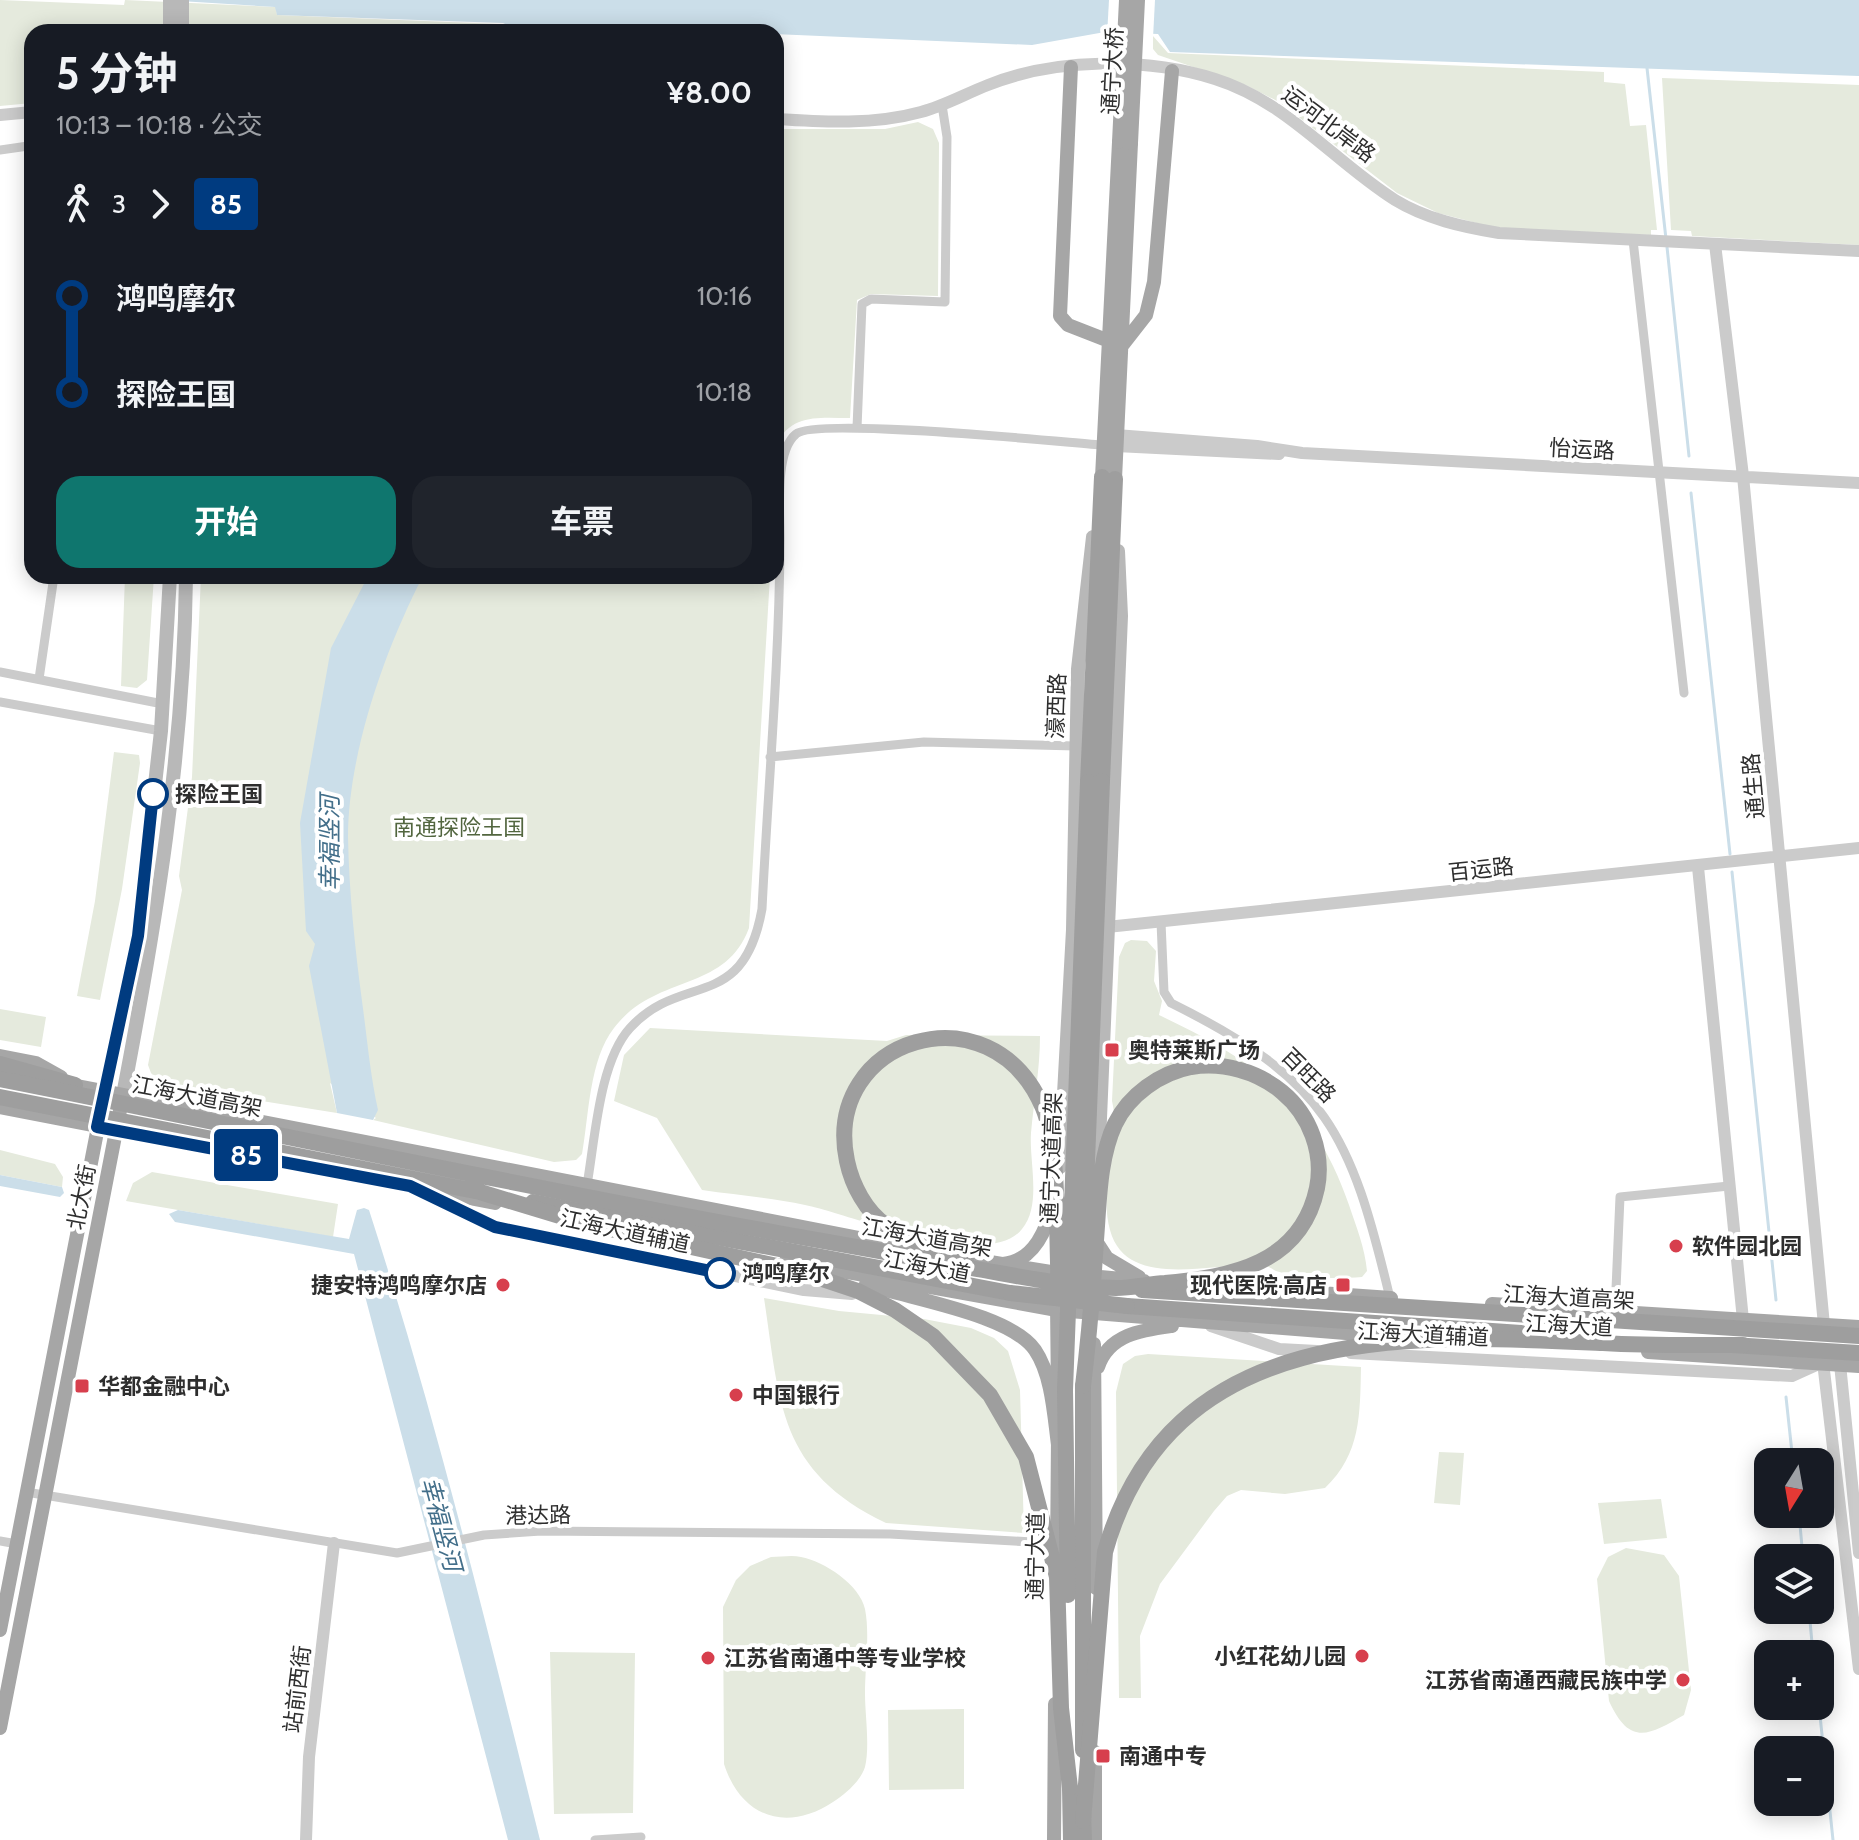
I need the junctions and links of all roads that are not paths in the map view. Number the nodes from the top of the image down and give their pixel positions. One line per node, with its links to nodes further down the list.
1 (170, 0): 5 (main road)
2 (182, 0): 6 (main road)
3 (1126, 0): 13 (main road, 通宁大桥, bridge)
4 (1138, 0): 13 (main road, 通宁大桥, bridge)
5 (170, 24)
6 (182, 24)
7 (1071, 67): 8 (street, 运河北岸路); 9 (street, 运河北岸路); 19 (main road)
8 (1172, 71): 16 (street, 运河北岸路); 19 (main road)
9 (942, 105): 12 (street, 运河北岸路); 20 (street)
10 (24, 113): 11 (street)
11 (0, 115)
12 (784, 119)
13 (1125, 142): 19 (main road, 濠西路)
14 (24, 147): 15 (street)
15 (0, 150)
16 (1639, 240): 17 (street, 运河北岸路); 23 (street)
17 (1715, 244): 18 (street, 运河北岸路); 24 (street, 通生路)
18 (1859, 251)
19 (1115, 344): 21 (main road, 濠西路)
20 (857, 428): 21 (street); 22 (street)
21 (1112, 442): 23 (street, 怡运路); 25 (main road, 濠西路)
22 (784, 456)
23 (1660, 473): 24 (street, 怡运路); 33 (street)
24 (1743, 476): 26 (street, 怡运路); 41 (street, 通生路)
25 (1108, 478): 37 (main road, 濠西路); 39 (highway, 通宁大道高架); 44 (main road, 濠西路)
26 (1859, 483)
27 (53, 584): 32 (street)
28 (170, 584): 35 (main road, 北大街)
29 (186, 584): 50 (main road, 北大街)
30 (779, 584): 38 (street)
31 (0, 672): 32 (street)
32 (39, 679): 35 (street)
33 (1684, 693)
34 (0, 702): 36 (street)
35 (163, 704): 36 (main road, 北大街)
36 (161, 731): 49 (main road, 北大街)
37 (1076, 746): 38 (street); 57 (main road, 濠西路)
38 (770, 757): 55 (street)
39 (1095, 781): 84 (highway, 通宁大道高架, bridge); 85 (highway, 通宁大道高架, bridge)
40 (1859, 848): 41 (street, 百运路)
41 (1780, 858): 42 (street, 百运路); 76 (street, 通生路)
42 (1698, 867): 43 (street, 百运路); 58 (street)
43 (1161, 922): 44 (street, 百运路); 70 (street, 百旺路)
44 (1107, 927): 60 (main road, 濠西路)
45 (0, 1056): 48 (main road)
46 (0, 1067): 48 (main road, 江海大道); 48 (highway)
47 (0, 1079): 65 (highway, 江海大道高架, bridge)
48 (75, 1085): 49 (main road, 江海大道)
49 (105, 1091): 50 (main road, 江海大道); 53 (main road, 北大街)
50 (123, 1095): 54 (main road, 北大街); 55 (main road, 江海大道)
51 (0, 1097): 59 (highway, 江海大道高架, bridge)
52 (0, 1107): 53 (main road, 江海大道)
53 (97, 1127): 54 (main road, 江海大道); 87 (main road, 北大街)
54 (116, 1130): 56 (main road, 江海大道); 88 (main road, 北大街)
55 (587, 1185): 61 (main road, 江海大道)
56 (410, 1186): 62 (main road, 江海大道); 69 (street, 江海大道辅道)
57 (1059, 1186): 61 (main road); 63 (main road, 濠西路)
58 (1729, 1186): 72 (street); 74 (street)
59 (480, 1192): 79 (highway, 江海大道高架, bridge); 98 (highway, bridge)
60 (1096, 1241): 64 (main road, 濠西路); 66 (main road)
61 (996, 1264): 63 (main road, 江海大道)
62 (821, 1268): 68 (main road, 江海大道); 69 (main road)
63 (1057, 1273): 64 (main road, 江海大道); 71 (main road, 通宁大道)
64 (1094, 1276): 66 (main road, 江海大道); 73 (main road)
65 (1021, 1277): 67 (highway, 江海大道高架, bridge); 84 (highway, bridge)
66 (1150, 1281): 70 (main road, 江海大道)
67 (1117, 1288): 78 (highway, 江海大道高架, bridge); 85 (highway, bridge)
68 (934, 1290): 69 (street, 江海大道辅道); 71 (main road, 江海大道)
69 (905, 1298): 86 (main road)
70 (1390, 1298): 72 (main road, 江海大道)
71 (1057, 1310): 73 (main road, 江海大道); 86 (main road, 通宁大道)
72 (1615, 1312): 74 (main road, 江海大道)
73 (1094, 1314): 75 (main road, 江海大道); 85 (main road)
74 (1743, 1320): 76 (main road, 江海大道)
75 (1200, 1322): 81 (main road, 江海大道); 81 (street, 江海大道辅道); 85 (main road)
76 (1824, 1325): 77 (main road, 江海大道)
77 (1859, 1327)
78 (1859, 1336)
79 (1743, 1345): 80 (highway, 江海大道高架); 99 (highway, bridge)
80 (1859, 1353)
81 (1823, 1362): 82 (main road, 江海大道); 95 (street)
82 (1840, 1364): 83 (main road, 江海大道); 93 (street)
83 (1859, 1366)
84 (1065, 1390): 98 (highway, 通宁大道高架, bridge)
85 (1089, 1390): 99 (highway, 通宁大道高架, bridge); 106 (main road)
86 (1058, 1445): 92 (main road, 通宁大道)
87 (26, 1492): 88 (street, 港达路); 91 (main road, 北大街)
88 (44, 1495): 90 (street, 港达路); 97 (main road, 北大街)
89 (0, 1541): 91 (street)
90 (334, 1543): 92 (street, 港达路); 101 (street, 站前西街)
91 (17, 1544): 94 (main road, 北大街)
92 (1057, 1544): 103 (main road, 通宁大道)
93 (1859, 1553)
94 (0, 1630)
95 (1858, 1646): 96 (street)
96 (1859, 1669)
97 (0, 1728)
98 (1070, 1788): 104 (highway, 通宁大道高架)
99 (1083, 1821): 105 (highway, 通宁大道高架)
100 (641, 1837): 102 (street)
101 (306, 1840)
102 (595, 1840)
103 (1054, 1840)
104 (1071, 1840)
105 (1084, 1840)
106 (1095, 1840)

